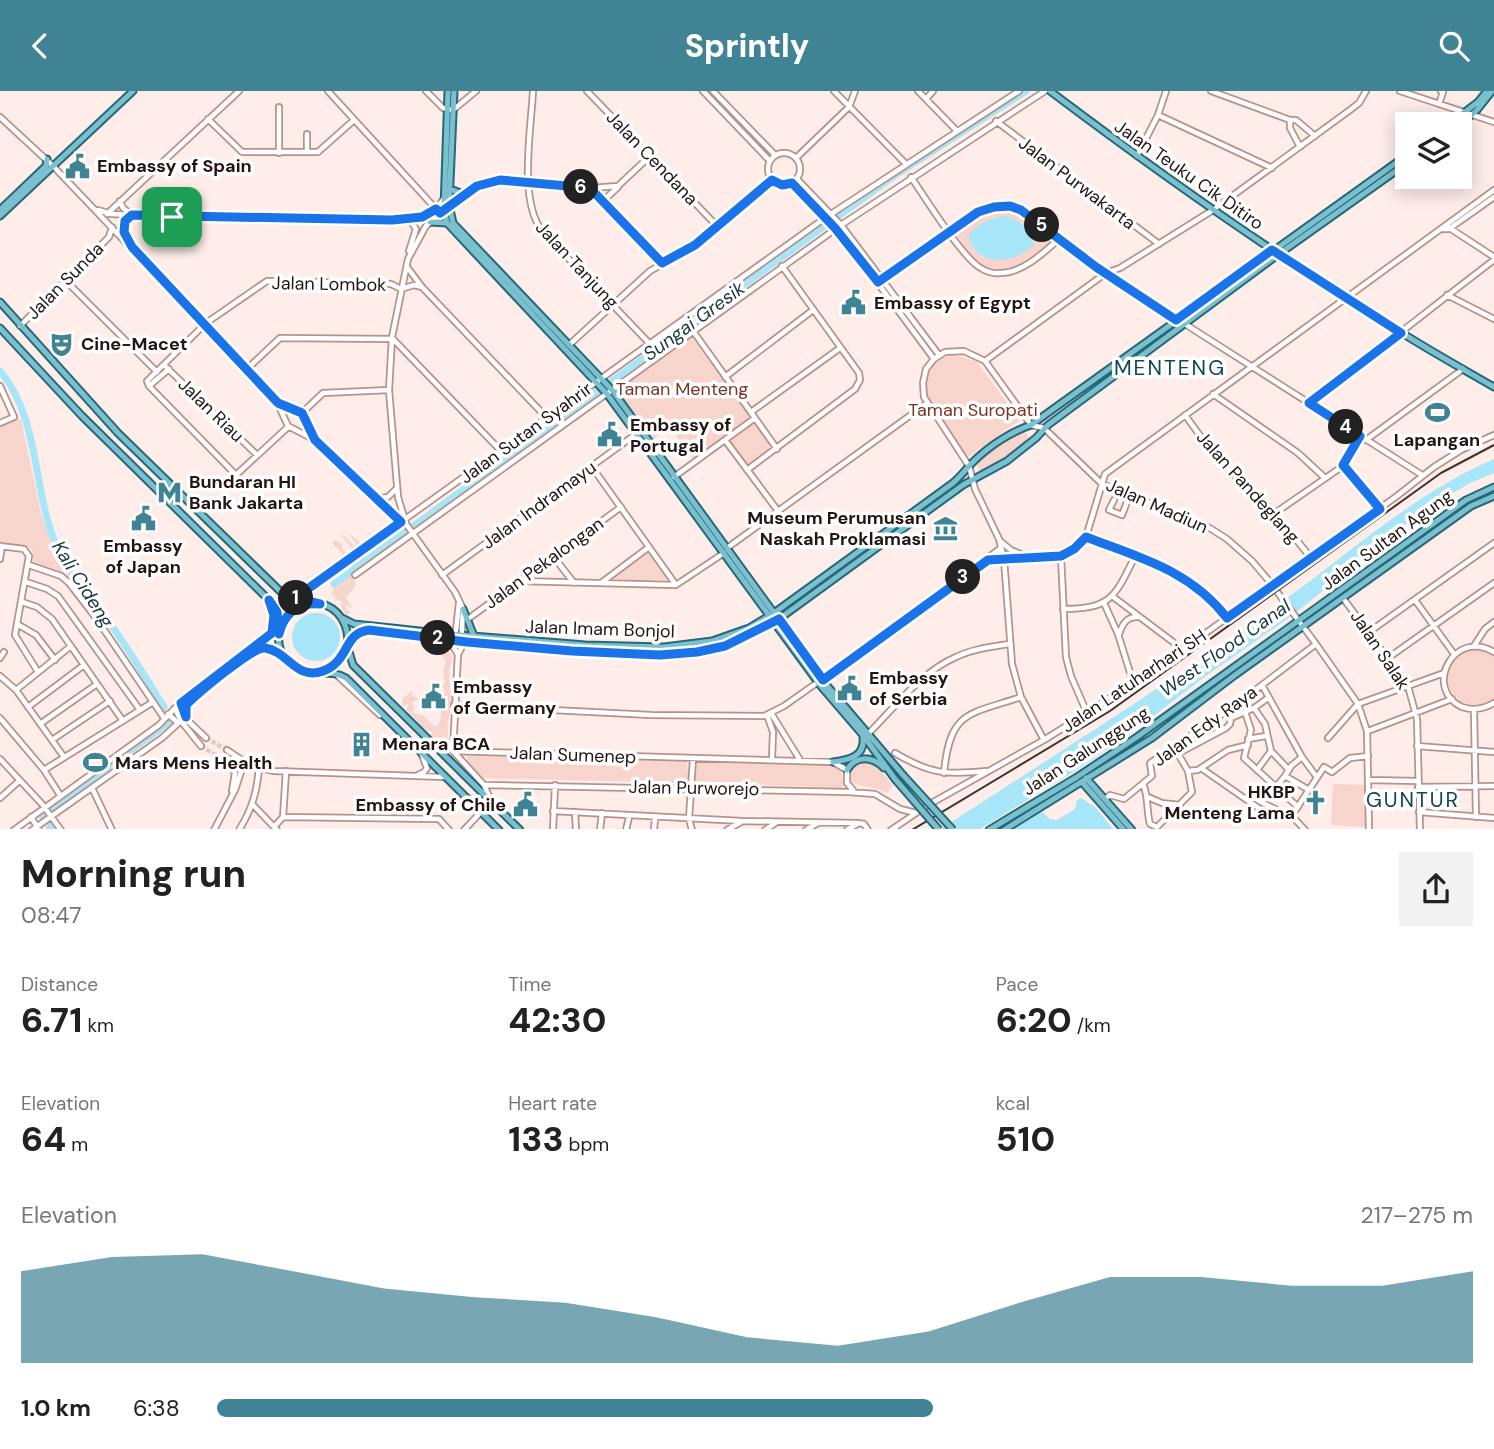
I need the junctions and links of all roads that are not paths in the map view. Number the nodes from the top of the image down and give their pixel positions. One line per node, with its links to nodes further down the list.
1 (133, 91): 53 (main road)
2 (239, 91): 34 (street)
3 (328, 91): 36 (street)
4 (426, 91): 28 (street)
5 (451, 91): 28 (main road)
6 (476, 91): 28 (street)
7 (533, 91): 59 (street, Jalan Tanjung)
8 (587, 91): 46 (street, Jalan Cendana)
9 (703, 91): 24 (street)
10 (834, 91): 27 (street)
11 (855, 91): 27 (street)
12 (918, 91): 25 (street)
13 (933, 91): 25 (street)
14 (1019, 91): 39 (street)
15 (1048, 91): 37 (street); 47 (main road, Jalan Teuku Cik Ditiro)
16 (1166, 91): 31 (street)
17 (1211, 91): 35 (street)
18 (1366, 91): 41 (street)
19 (1400, 91): 22 (street)
20 (1489, 91): 30 (main road); 32 (main road)
21 (714, 92): 24 (street); 45 (street)
22 (1418, 93): 23 (street)
23 (1441, 97): 29 (street)
24 (709, 98): 50 (street)
25 (926, 99): 39 (street)
26 (279, 107): 44 (street)
27 (849, 107): 48 (street); 51 (street)
28 (450, 110): 63 (main road); 70 (main road)
29 (1463, 112)
30 (1465, 112)
31 (1158, 115): 47 (street); 54 (street)
32 (1473, 115): 38 (street)
33 (0, 117): 49 (street)
34 (208, 119): 44 (street); 66 (street)
35 (1290, 120): 41 (street); 42 (street)
36 (354, 121): 43 (street); 68 (street)
37 (996, 121): 56 (street); 91 (street, Jalan Purwakarta)
38 (1494, 122)
39 (957, 131): 51 (street)
40 (307, 134): 43 (street)
41 (1315, 136): 42 (street)
42 (1300, 147): 54 (street)
43 (307, 152): 44 (street)
44 (279, 153)
45 (775, 155): 48 (street); 50 (street)
46 (650, 156): 61 (street); 83 (street, Jalan Cendana)
47 (1137, 156): 72 (main road, Jalan Teuku Cik Ditiro)
48 (796, 158): 58 (street)
49 (47, 159): 53 (street); 71 (main road)
50 (770, 161): 57 (street)
51 (905, 163): 75 (street)
52 (1395, 165): 60 (main road)
53 (53, 166): 69 (street); 76 (main road)
54 (1272, 168): 72 (street)
55 (1395, 170): 60 (main road)
56 (911, 177): 82 (street); 87 (street)
57 (772, 180): 58 (street); 83 (street)
58 (795, 181): 75 (street); 79 (street)
59 (528, 182): 62 (street); 64 (street); 107 (street, Jalan Tanjung)
60 (1374, 182): 93 (main road, Jalan Imam Bonjol); 94 (main road)
61 (618, 187): 62 (street); 67 (street)
62 (590, 188): 67 (street)
63 (450, 189): 64 (main road); 70 (main road)
64 (463, 194): 70 (street)
65 (1493, 194): 85 (street)
66 (121, 201): 73 (street); 74 (street)
67 (603, 201): 97 (street)
68 (431, 204): 70 (street); 77 (street)
69 (94, 208): 73 (street); 84 (street)
70 (442, 209): 77 (street); 80 (main road); 81 (street); 119 (main road)
71 (0, 210)
72 (1213, 210): 91 (street); 93 (main road, Jalan Teuku Cik Ditiro)
73 (107, 213): 74 (street)
74 (132, 215): 78 (street); 92 (street)
75 (832, 215): 82 (street)
76 (0, 216)
77 (426, 216): 78 (street)
78 (405, 219): 96 (street)
79 (826, 219): 86 (street); 118 (street, Jalan Sutan Syahrir)
80 (446, 221): 81 (main road); 132 (main road)
81 (430, 222): 96 (street)
82 (841, 224): 86 (street); 100 (street)
83 (717, 226): 97 (street)
84 (112, 227): 88 (street); 89 (street, Jalan Sunda)
85 (1448, 227): 95 (street); 105 (street)
86 (835, 228): 98 (street); 100 (street)
87 (950, 231): 90 (street); 90 (street); 100 (street)
88 (120, 235): 89 (street, Jalan Sunda); 92 (street)
89 (109, 237): 101 (street, Jalan Sunda)
90 (1059, 239): 99 (street)
91 (1159, 244): 99 (street)
92 (132, 247): 112 (street)
93 (1272, 250): 94 (main road, Jalan Teuku Cik Ditiro); 110 (main road, Jalan Imam Bonjol)
94 (1279, 254): 105 (main road, Jalan Teuku Cik Ditiro); 111 (main road)
95 (1494, 258): 104 (street)
96 (408, 262): 102 (street, Jalan Lombok); 103 (street)
97 (662, 263): 107 (street)
98 (782, 266): 108 (street); 115 (street)
99 (1106, 273): 110 (street); 125 (street)
100 (880, 280): 123 (street); 124 (street)
101 (65, 281): 113 (street, Jalan Sunda); 130 (street)
102 (422, 287): 103 (street, Jalan Lombok); 145 (street, Jalan Lombok)
103 (401, 289): 112 (street, Jalan Lombok); 117 (street)
104 (1447, 295): 109 (street); 116 (street)
105 (1347, 297): 116 (main road, Jalan Teuku Cik Ditiro); 127 (street)
106 (0, 302): 113 (main road)
107 (613, 304): 118 (street, Jalan Tanjung); 119 (street)
108 (813, 310): 122 (street); 131 (street)
109 (1494, 319)
110 (1176, 320): 148 (main road, Jalan Imam Bonjol)
111 (1185, 324): 127 (street); 150 (main road)
112 (206, 325): 126 (street, Jalan Lombok); 128 (street)
113 (20, 326): 211 (main road)
114 (0, 328): 213 (main road)
115 (692, 331): 131 (street); 137 (street)
116 (1401, 333): 129 (main road, Jalan Teuku Cik Ditiro); 140 (street)
117 (392, 338): 120 (street); 121 (street); 128 (street)
118 (650, 344): 132 (street, Jalan Sutan Syahrir)
119 (569, 345): 132 (main road)
120 (401, 347): 121 (street); 158 (street)
121 (391, 348): 136 (street)
122 (839, 348): 142 (street); 157 (street)
123 (939, 355): 124 (street); 125 (street)
124 (934, 359): 141 (street)
125 (985, 361): 148 (street)
126 (167, 367): 130 (street, Jalan Lombok); 134 (street, Jalan Lombok); 159 (street, Jalan Riau)
127 (1252, 367): 138 (street); 140 (street)
128 (247, 369): 139 (street)
129 (1463, 369): 135 (main road, Jalan Teuku Cik Ditiro); 156 (street)
130 (157, 372): 134 (street, Jalan Lombok)
131 (725, 377): 142 (street)
132 (600, 381): 137 (main road); 145 (street, Jalan Sutan Syahrir)
133 (0, 386): 147 (street)
134 (149, 386): 159 (street)
135 (1494, 387)
136 (389, 390): 143 (street); 169 (street)
137 (609, 391): 151 (main road); 165 (main road); 182 (street)
138 (1213, 394): 144 (street); 166 (street)
139 (278, 403): 143 (street); 149 (street)
140 (1309, 403): 153 (street)
141 (926, 404): 161 (street); 178 (street)
142 (751, 412): 146 (street)
143 (302, 413): 154 (street)
144 (1185, 415): 168 (street); 179 (street, Jalan Pandeglang)
145 (547, 418): 158 (street, Jalan Sutan Syahrir)
146 (755, 418): 155 (street); 157 (street)
147 (0, 423)
148 (1031, 425): 150 (street); 161 (main road, Jalan Imam Bonjol)
149 (288, 426): 154 (street); 159 (street)
150 (1044, 428): 167 (main road); 168 (street, Jalan Madiun)
151 (636, 434): 162 (street, Jalan Indramayu); 189 (main road)
152 (1494, 435): 164 (street, Jalan Latuharhari SH)
153 (1360, 436): 156 (street); 160 (street)
154 (315, 440): 173 (street)
155 (725, 440): 163 (street); 165 (street)
156 (1366, 440): 164 (street)
157 (777, 449): 163 (street)
158 (501, 451): 180 (street, Jalan Sutan Syahrir)
159 (257, 455)
160 (1343, 465): 166 (street); 177 (street)
161 (969, 466): 167 (street); 190 (main road, Jalan Imam Bonjol)
162 (592, 467): 176 (street); 201 (street, Jalan Indramayu)
163 (747, 470): 178 (street)
164 (1422, 475): 177 (street, Jalan Latuharhari SH)
165 (674, 477): 189 (main road)
166 (1325, 478): 179 (street)
167 (974, 480): 184 (street); 190 (main road, Jalan Imam Bonjol)
168 (1102, 484): 171 (street, Jalan Madiun); 183 (street)
169 (397, 487): 173 (street); 175 (street)
170 (1494, 487): 209 (main road, Jalan Sultan Agung)
171 (1130, 494): 174 (street); 207 (street, Jalan Madiun)
172 (1494, 496): 209 (main road, Jalan Sultan Agung)
173 (375, 499): 181 (street)
174 (1114, 500)
175 (400, 504): 180 (street); 181 (street)
176 (621, 507): 187 (street); 191 (street, Jalan Pekalongan)
177 (1380, 509): 195 (street, Jalan Latuharhari SH)
178 (778, 511): 189 (street)
179 (1275, 513): 195 (street, Jalan Pandeglang)
180 (413, 514): 181 (street, Jalan Sutan Syahrir)
181 (405, 523): 182 (street); 211 (street, Jalan Sutan Syahrir)
182 (411, 532): 200 (street); 201 (street)
183 (1086, 537): 192 (street); 193 (street)
184 (999, 539): 188 (street); 194 (street)
185 (1494, 544): 214 (street)
186 (1, 546): 196 (street); 199 (street)
187 (649, 547): 204 (street); 208 (street)
188 (1001, 548): 197 (street); 198 (street)
189 (725, 550): 208 (street); 221 (main road)
190 (866, 550): 221 (main road, Jalan Imam Bonjol); 227 (main road, Jalan Imam Bonjol)
191 (553, 556): 202 (street, Jalan Pekalongan); 206 (street)
192 (1061, 556): 194 (street); 220 (street)
193 (1135, 556): 210 (street); 224 (street)
194 (1029, 557): 197 (street)
195 (1311, 558): 207 (street, Jalan Latuharhari SH)
196 (0, 559)
197 (1004, 559): 198 (street); 237 (street)
198 (988, 560): 258 (street)
199 (29, 565): 203 (street); 270 (street)
200 (355, 575)
201 (442, 576): 216 (street)
202 (519, 581): 206 (street); 225 (street, Jalan Pekalongan)
203 (26, 582): 215 (street); 277 (street)
204 (600, 583): 206 (street); 208 (street)
205 (1494, 583): 230 (street)
206 (574, 584)
207 (1272, 584): 224 (street, Jalan Latuharhari SH); 226 (street, Jalan Madiun)
208 (676, 585)
209 (1350, 589): 212 (main road, Jalan Sultan Agung); 226 (main road, Jalan Sultan Agung)
210 (1112, 596): 217 (street); 222 (street)
211 (295, 598): 218 (main road)
212 (1343, 598): 231 (main road, Jalan Sultan Agung); 232 (street, Jalan Salak)
213 (269, 600): 233 (main road); 285 (street)
214 (1415, 600): 230 (street); 232 (street)
215 (22, 602): 229 (street); 240 (street)
216 (459, 603): 219 (street); 236 (street)
217 (1104, 603): 220 (street); 234 (street)
218 (320, 604): 223 (main road); 233 (main road)
219 (463, 609): 225 (main road); 236 (street)
220 (1063, 609): 279 (street)
221 (772, 614): 227 (main road); 235 (main road, Jalan Imam Bonjol)
222 (1140, 617): 234 (street); 242 (street)
223 (342, 618): 236 (main road, Jalan Imam Bonjol); 239 (main road)
224 (1227, 618): 242 (street, Jalan Latuharhari SH)
225 (468, 619): 235 (main road)
226 (1298, 619): 231 (street, Jalan Madiun); 264 (main road, Jalan Galunggung)
227 (777, 620): 236 (main road, Jalan Imam Bonjol); 258 (main road)
228 (1494, 622): 241 (street)
229 (17, 624): 249 (street); 252 (street)
230 (1434, 626): 245 (street); 248 (street)
231 (1304, 627): 238 (street, Jalan Madiun); 265 (main road, Jalan Galunggung)
232 (1369, 632): 248 (street, Jalan Salak)
233 (279, 634): 247 (main road)
234 (1118, 634): 259 (street)
235 (474, 636): 236 (main road, Jalan Imam Bonjol)
236 (458, 638): 239 (main road, Jalan Imam Bonjol); 273 (street)
237 (1009, 644): 266 (street); 290 (street)
238 (1317, 644): 261 (street, Jalan Edy Raya); 272 (street, Jalan Madiun)
239 (347, 645): 251 (main road); 253 (main road)
240 (71, 646): 249 (street); 250 (street)
241 (1474, 646): 244 (street); 245 (street)
242 (1181, 650): 259 (street, Jalan Latuharhari SH)
243 (4, 652): 246 (street)
244 (1494, 652)
245 (1454, 655): 255 (street)
246 (0, 658)
247 (285, 658): 253 (main road); 285 (street)
248 (1388, 658): 262 (street, Jalan Salak)
249 (55, 660): 252 (street)
250 (84, 665): 260 (street); 274 (street)
251 (353, 665): 256 (main road); 355 (main road)
252 (38, 672): 263 (street)
253 (315, 673): 254 (main road)
254 (323, 673): 256 (main road); 329 (street)
255 (1444, 673): 262 (street); 268 (street)
256 (339, 674): 333 (main road)
257 (0, 676): 263 (street)
258 (821, 681): 281 (street); 290 (main road)
259 (1133, 682): 279 (street, Jalan Latuharhari SH)
260 (97, 684): 269 (street); 286 (street)
261 (1262, 685): 267 (street); 299 (street, Jalan Edy Raya)
262 (1408, 686): 272 (street); 280 (street, Jalan Salak)
263 (16, 689): 274 (street)
264 (1202, 689): 265 (main road); 330 (main road, Jalan Galunggung)
265 (1208, 695): 337 (main road, Jalan Galunggung)
266 (1021, 697): 295 (street); 327 (street)
267 (1268, 698): 275 (street); 310 (street)
268 (1452, 699): 276 (street); 280 (street)
269 (110, 701): 284 (street); 294 (street)
270 (153, 701): 277 (street); 282 (street)
271 (1494, 703): 276 (street)
272 (1358, 704): 288 (street, Jalan Madiun); 293 (street)
273 (454, 705): 281 (street); 301 (street)
274 (28, 707): 286 (street)
275 (1254, 708): 278 (street); 291 (street)
276 (1474, 709): 303 (street)
277 (140, 710): 284 (street)
278 (1245, 712): 296 (street); 306 (street)
279 (1087, 713): 295 (street, Jalan Latuharhari SH)
280 (1416, 713): 288 (street); 298 (street, Jalan Salak)
281 (769, 714): 287 (street); 289 (street)
282 (166, 716): 285 (street); 285 (street); 307 (street)
283 (0, 718): 320 (street)
284 (123, 721): 309 (street)
285 (182, 721): 292 (street); 297 (street); 307 (street)
286 (40, 724): 294 (street)
287 (779, 728): 289 (street); 314 (street)
288 (1367, 731): 308 (street, Jalan Madiun)
289 (773, 732): 313 (street)
290 (866, 734): 315 (main road); 334 (main road); 407 (main road, bridge)
291 (1266, 736): 296 (street); 302 (street)
292 (206, 738)
293 (1328, 738)
294 (52, 740): 309 (street)
295 (1044, 740): 322 (street, Jalan Latuharhari SH)
296 (1248, 742): 318 (street); 323 (street)
297 (201, 746)
298 (1417, 746): 303 (street); 339 (street, Jalan Salak)
299 (1174, 747): 306 (street); 338 (street, Jalan Edy Raya)
300 (227, 750): 316 (street)
301 (453, 751): 312 (street, Jalan Sumenep); 340 (street)
302 (1271, 751): 323 (street); 324 (street)
303 (1475, 752): 304 (street); 342 (street)
304 (1494, 752)
305 (895, 753): 327 (street)
306 (1179, 753): 326 (street)
307 (124, 756): 346 (street); 350 (street)
308 (1368, 756): 332 (street); 335 (street, Jalan Madiun)
309 (64, 757): 320 (street)
310 (1302, 757): 324 (street); 332 (street)
311 (0, 759): 336 (street)
312 (693, 759): 313 (street, Jalan Sumenep); 347 (street)
313 (772, 759): 314 (street, Jalan Sumenep)
314 (800, 760): 315 (street, Jalan Sumenep)
315 (833, 762): 321 (street, Jalan Sumenep)
316 (251, 766): 317 (street); 319 (street)
317 (259, 768): 325 (street); 357 (street)
318 (1201, 768): 326 (street); 362 (street)
319 (242, 769): 351 (street); 351 (street)
320 (44, 770): 350 (street)
321 (847, 770): 334 (main road); 348 (street)
322 (990, 770): 328 (street); 344 (street, Jalan Latuharhari SH)
323 (1257, 770): 345 (street)
324 (1289, 770): 331 (street)
325 (286, 771): 329 (street); 372 (street)
326 (1188, 771): 358 (street)
327 (944, 773): 328 (street)
328 (956, 774): 344 (street)
329 (417, 775): 333 (street)
330 (1079, 775): 337 (main road); 408 (main road, Jalan Galunggung)
331 (1285, 776): 345 (street); 349 (street)
332 (1316, 776): 349 (street)
333 (446, 777): 363 (main road)
334 (895, 778): 406 (main road, bridge)
335 (1368, 780): 339 (street); 413 (street, Jalan Madiun)
336 (19, 781): 353 (street); 360 (street)
337 (1085, 781): 354 (main road); 409 (main road, Jalan Galunggung); 410 (main road)
338 (1143, 784): 352 (street); 354 (street, Jalan Edy Raya)
339 (1418, 784): 342 (street); 366 (street, Jalan Salak)
340 (484, 785): 341 (street, Jalan Purworejo); 355 (street)
341 (555, 785): 347 (street, Jalan Purworejo); 364 (street)
342 (1475, 785): 343 (street); 374 (street)
343 (1494, 786)
344 (960, 787): 368 (street, Jalan Latuharhari SH)
345 (1276, 787): 359 (street)
346 (92, 788): 371 (street); 387 (street)
347 (691, 788): 348 (street, Jalan Purworejo); 377 (street)
348 (849, 790): 361 (street)
349 (1308, 790): 359 (street)
350 (60, 795): 360 (street)
351 (232, 796): 388 (street)
352 (1148, 797): 358 (street); 358 (street)
353 (0, 798)
354 (1105, 799): 411 (main road)
355 (491, 801): 393 (main road)
356 (1259, 801): 362 (street)
357 (253, 805): 384 (street); 389 (street)
358 (1181, 805)
359 (1297, 807): 369 (street)
360 (45, 808): 370 (street); 371 (street)
361 (901, 809): 368 (street); 379 (street)
362 (1274, 809): 369 (street)
363 (481, 811): 391 (street); 392 (main road)
364 (554, 811): 365 (street); 394 (street)
365 (575, 812): 367 (street); 395 (street)
366 (1419, 812): 374 (street); 414 (street, Jalan Salak)
367 (602, 813): 373 (street); 396 (street)
368 (916, 813): 379 (street, Jalan Latuharhari SH)
369 (1292, 816): 412 (street)
370 (31, 817): 383 (street); 385 (street)
371 (51, 817): 383 (street); 386 (street)
372 (284, 817): 384 (street); 390 (street)
373 (629, 817): 375 (street); 397 (street)
374 (1476, 817): 376 (street)
375 (655, 818): 377 (street); 398 (street)
376 (1494, 818)
377 (689, 819): 378 (street); 399 (street)
378 (742, 821): 380 (street); 400 (street)
379 (905, 821): 405 (street, Jalan Latuharhari SH)
380 (778, 822): 381 (street); 401 (street)
381 (818, 822): 382 (street); 402 (street)
382 (858, 823): 403 (street); 404 (street)
383 (37, 828)
384 (276, 828)
385 (14, 829)
386 (61, 829)
387 (112, 829)
388 (214, 829)
389 (239, 829)
390 (449, 829)
391 (464, 829)
392 (499, 829)
393 (520, 829)
394 (553, 829)
395 (576, 829)
396 (600, 829)
397 (626, 829)
398 (654, 829)
399 (689, 829)
400 (727, 829)
401 (765, 829)
402 (806, 829)
403 (847, 829)
404 (868, 829)
405 (891, 829)
406 (939, 829)
407 (953, 829)
408 (989, 829)
409 (1004, 829)
410 (1124, 829)
411 (1132, 829)
412 (1305, 829)
413 (1369, 829)
414 (1420, 829)

